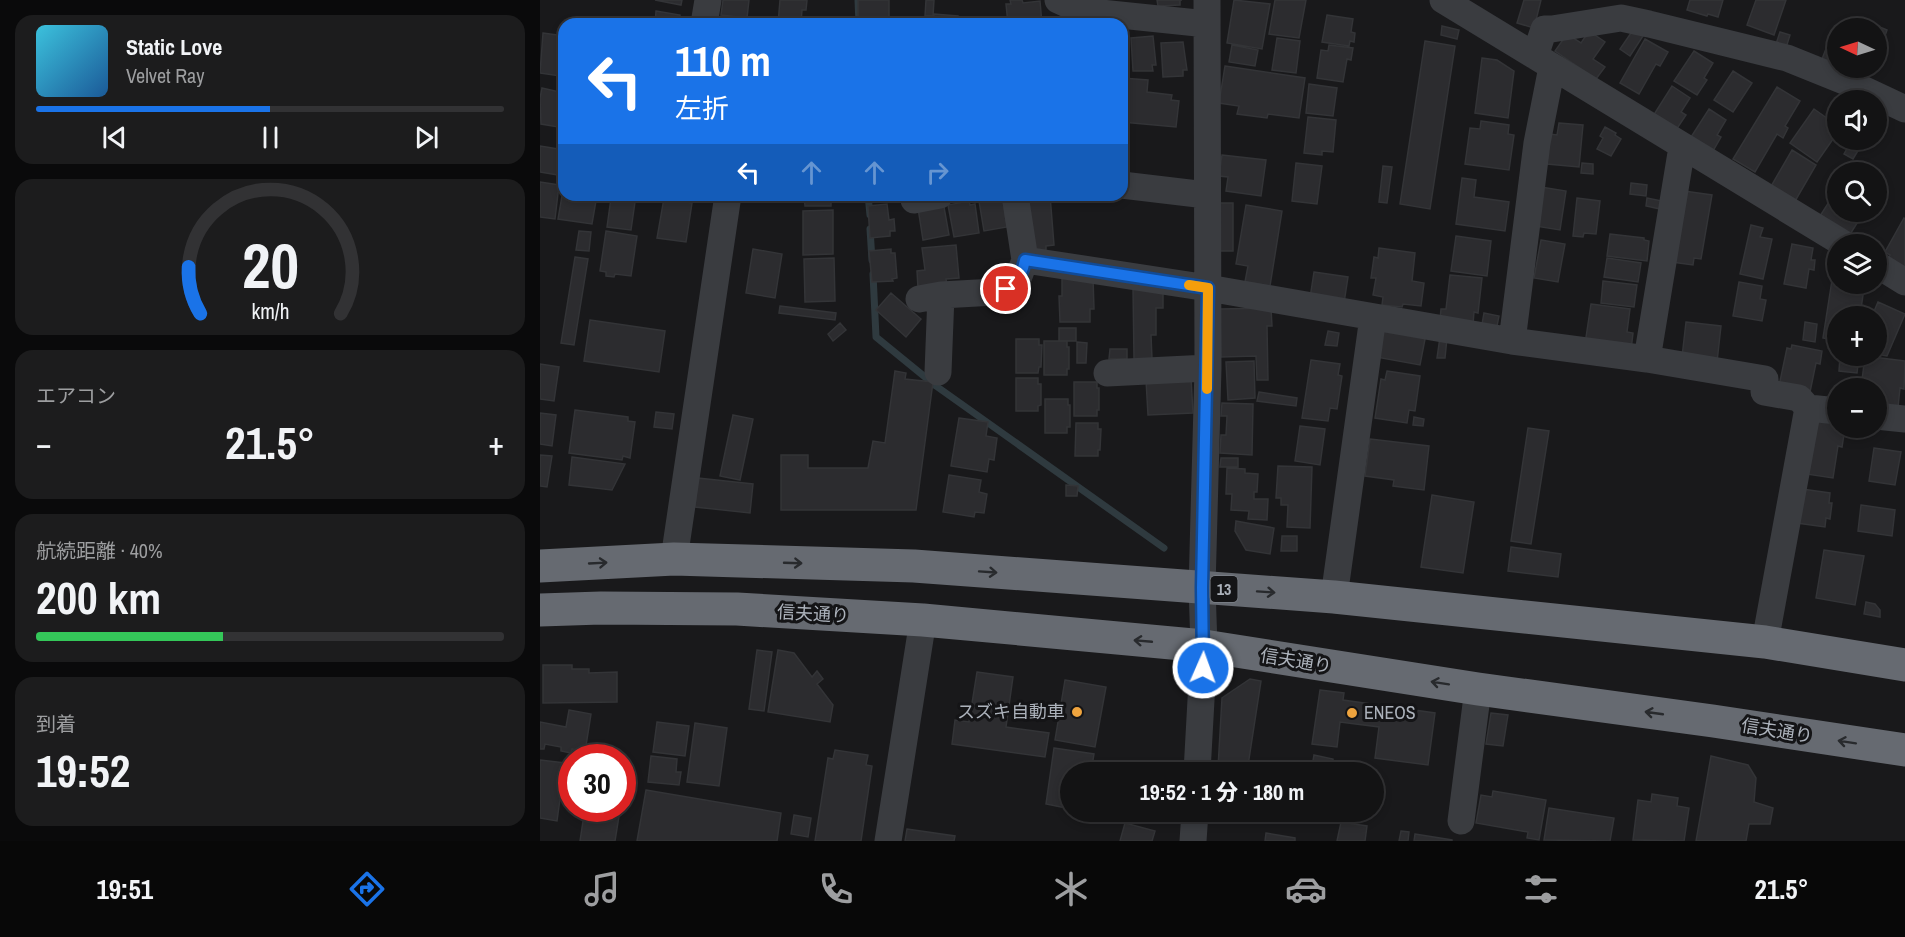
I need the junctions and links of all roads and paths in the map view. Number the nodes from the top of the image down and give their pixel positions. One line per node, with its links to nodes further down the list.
1 (708, 0): 5 (street)
2 (1058, 0): 4 (street)
3 (1443, 0): 6 (street)
4 (1207, 12): 10 (street)
5 (705, 18)
6 (1543, 62): 7 (street); 8 (street); 19 (street)
7 (1905, 110)
8 (1682, 147): 13 (street); 20 (street)
9 (1128, 186): 10 (street)
10 (1206, 195): 17 (street)
11 (727, 201): 28 (street)
12 (1016, 201): 14 (street)
13 (1827, 234)
14 (1025, 260): 17 (street); 22 (street)
15 (1887, 271): 16 (street)
16 (1905, 282)
17 (1208, 288): 18 (street); 21 (street)
18 (1373, 317): 19 (street); 31 (street)
19 (1512, 341): 20 (street)
20 (1647, 359): 24 (street)
21 (1208, 368): 23 (street); 30 (street)
22 (938, 372)
23 (1107, 373)
24 (1808, 408): 25 (street); 34 (street)
25 (1827, 410)
26 (1887, 417): 27 (street)
27 (1905, 419)
28 (674, 559): 29 (highway, 13, one-way to 28); 30 (highway, 13, one-way to 30)
29 (540, 566)
30 (1202, 588): 31 (highway, 13, one-way to 31); 35 (street)
31 (1334, 597): 34 (highway, 13)
32 (540, 610): 33 (highway, 信夫通り)
33 (923, 620): 35 (highway, 信夫通り, one-way to 33); 42 (street)
34 (1765, 642): 36 (highway, 13)
35 (1204, 646): 37 (highway, 信夫通り, one-way to 35); 39 (street)
36 (1905, 665)
37 (1478, 689): 38 (highway, 信夫通り, one-way to 37); 40 (street)
38 (1905, 750)
39 (1198, 762)
40 (1461, 820)
41 (1194, 822): 43 (street)
42 (888, 841)
43 (1193, 841)

